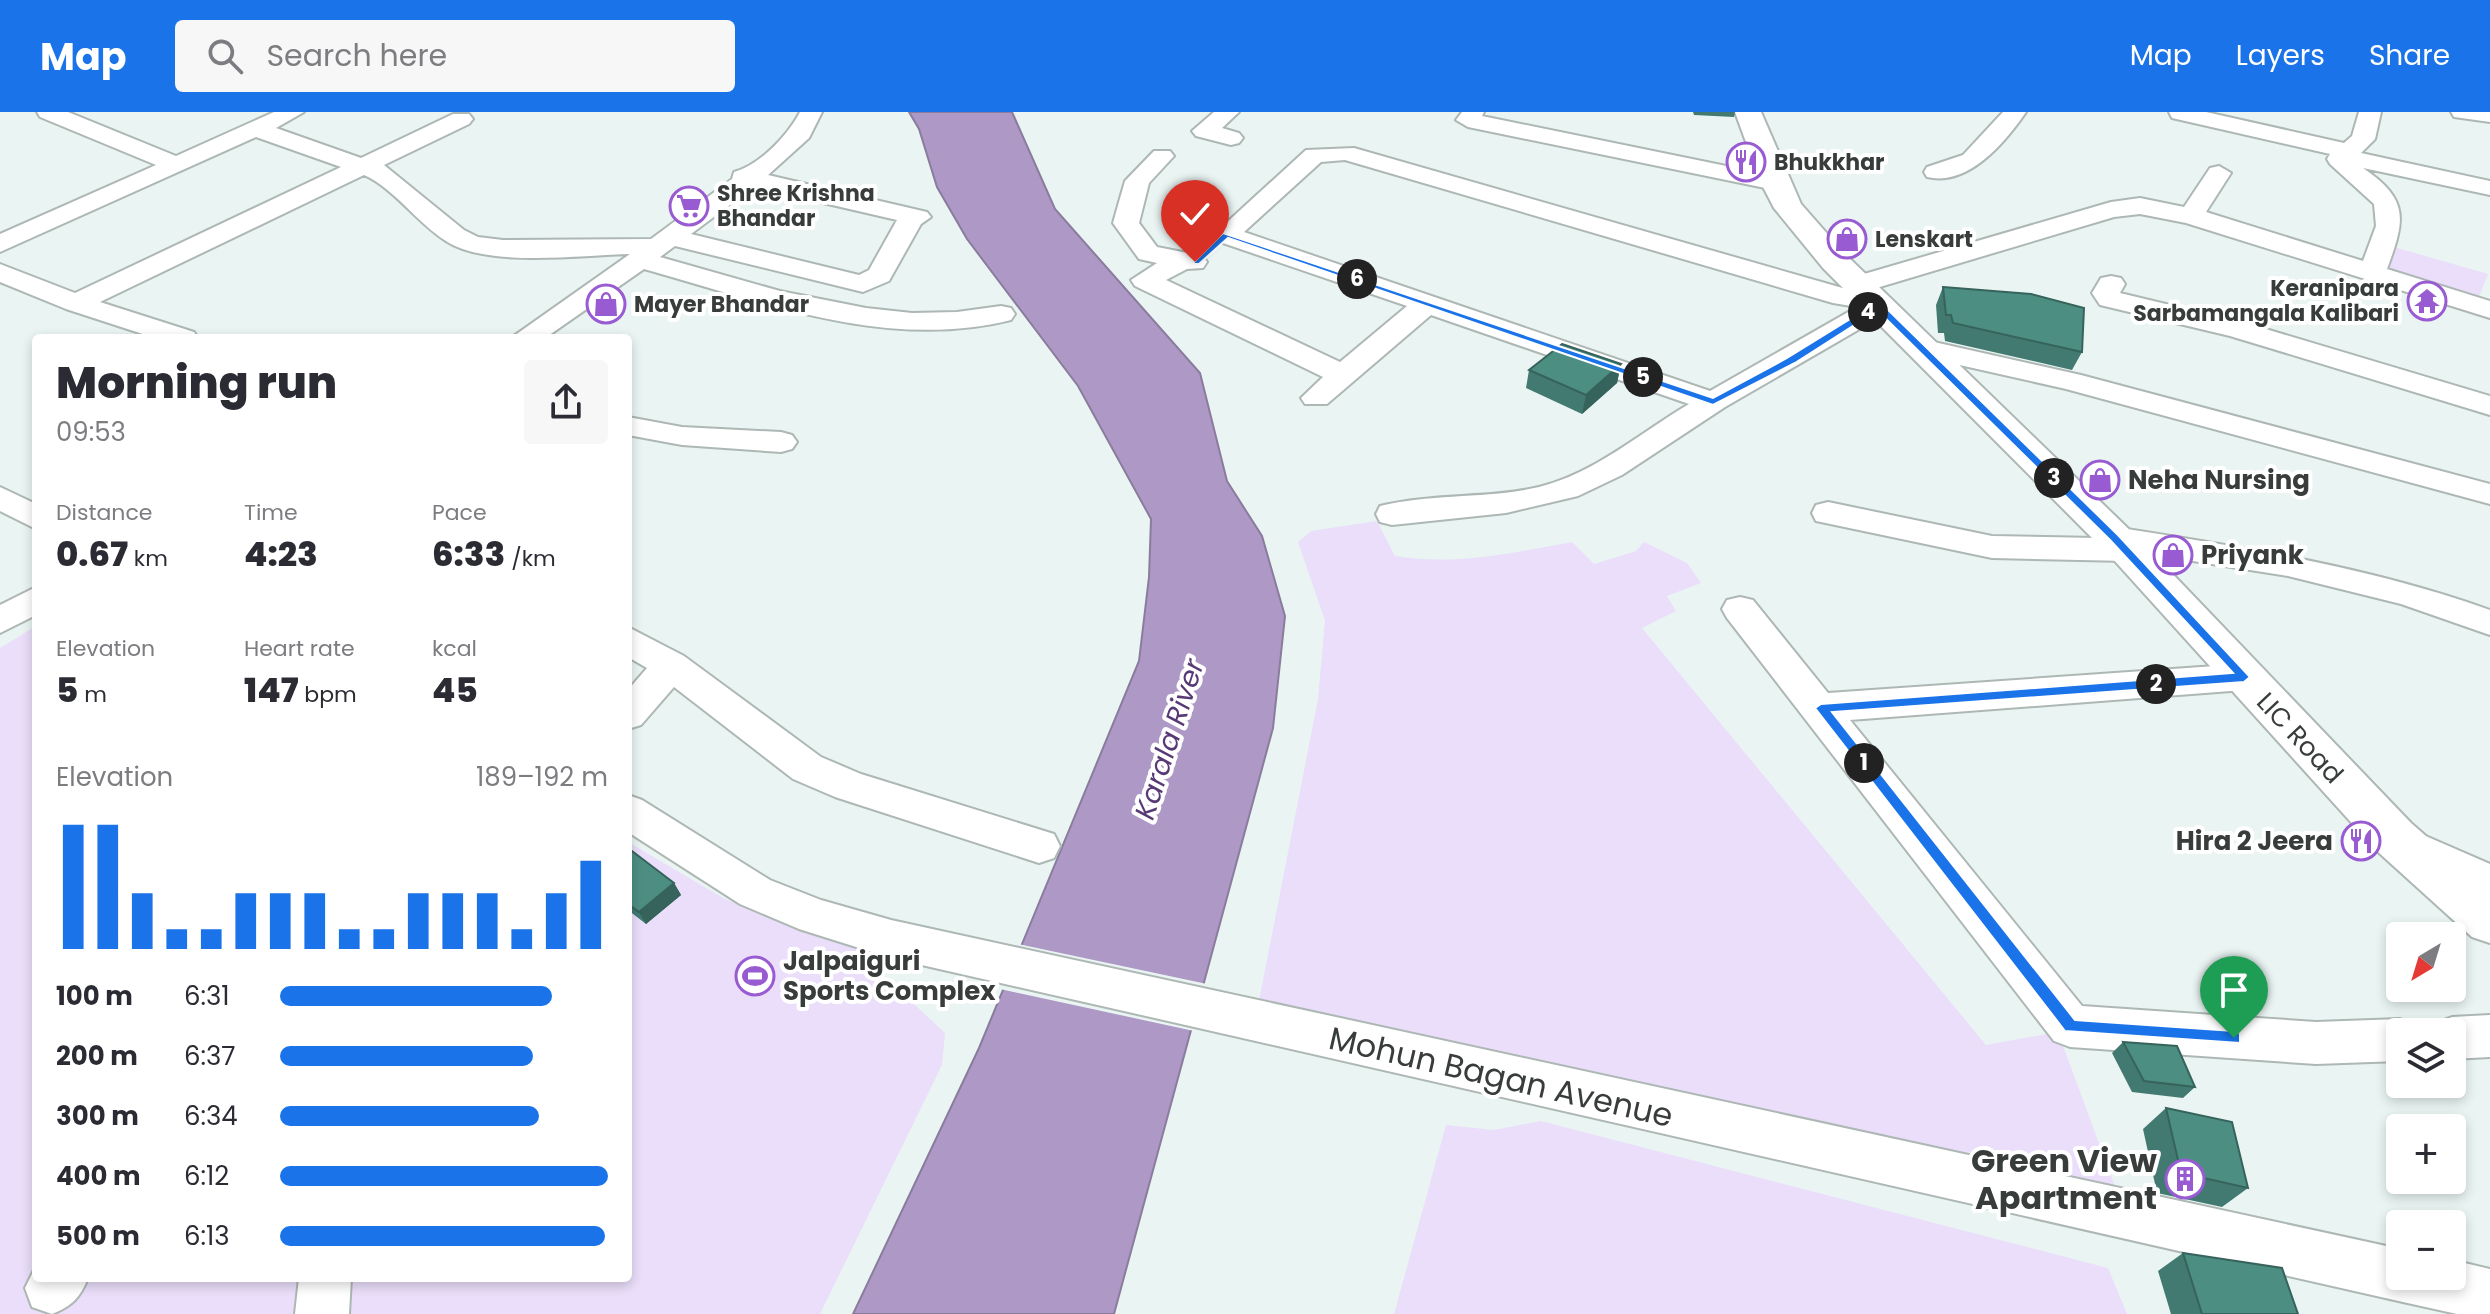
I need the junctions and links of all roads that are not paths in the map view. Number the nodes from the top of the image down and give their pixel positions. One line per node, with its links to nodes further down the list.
1 (48, 112): 16 (street)
2 (293, 112): 12 (street)
3 (802, 112): 20 (street)
4 (811, 112): 20 (street)
5 (1228, 112): 13 (street)
6 (1473, 112): 21 (street)
7 (1748, 112): 21 (main road, LIC Road)
8 (2015, 112): 18 (street)
9 (2269, 112): 14 (street)
10 (2180, 113): 14 (street)
11 (461, 119): 17 (street)
12 (255, 129): 16 (street); 17 (street)
13 (1231, 138)
14 (2356, 138): 22 (street); 29 (street)
15 (1162, 156): 27 (street)
16 (177, 165): 25 (street)
17 (365, 165): 26 (street); 32 (street)
18 (1936, 172)
19 (2219, 173): 23 (street)
20 (746, 178): 26 (street); 26 (street)
21 (1775, 183): 31 (main road, LIC Road)
22 (2490, 188)
23 (2191, 216): 29 (street); 31 (street)
24 (1226, 235): 27 (street); 31 (street); 33 (street)
25 (0, 244)
26 (653, 248): 35 (street); 37 (street); 38 (street)
27 (1183, 260): 40 (street)
28 (0, 272): 32 (street)
29 (2371, 274): 34 (street)
30 (2111, 284): 43 (street)
31 (1866, 293): 39 (main road, LIC Road); 42 (street)
32 (76, 303): 36 (street)
33 (1428, 303): 40 (street); 42 (street)
34 (2490, 310)
35 (1001, 314)
36 (172, 334)
37 (523, 334)
38 (532, 334)
39 (1925, 349): 46 (street); 51 (main road, LIC Road)
40 (1343, 375): 41 (street)
41 (1316, 398)
42 (1713, 402): 49 (street)
43 (2490, 406)
44 (632, 427): 45 (street)
45 (781, 442)
46 (2490, 494)
47 (0, 497): 50 (street)
48 (1828, 513): 51 (street)
49 (1392, 514)
50 (32, 516)
51 (2120, 544): 57 (street); 60 (main road, LIC Road)
52 (32, 591): 55 (street)
53 (32, 601): 56 (street)
54 (1740, 609): 61 (street)
55 (0, 611)
56 (0, 621)
57 (2490, 623)
58 (632, 642): 59 (street)
59 (671, 665): 62 (street); 65 (street)
60 (2244, 677): 61 (street); 64 (main road, LIC Road)
61 (1821, 708): 70 (street)
62 (632, 710)
63 (632, 814): 71 (street, Mohun Bagan Avenue)
64 (2394, 837): 66 (street); 67 (main road, LIC Road)
65 (1039, 846)
66 (2490, 883)
67 (2490, 922)
68 (2490, 1036): 69 (street)
69 (2466, 1037)
70 (2386, 1040)
71 (2386, 1273)
72 (325, 1282): 75 (street)
73 (2466, 1290): 74 (street, Mohun Bagan Avenue)
74 (2490, 1295)
75 (322, 1314)

